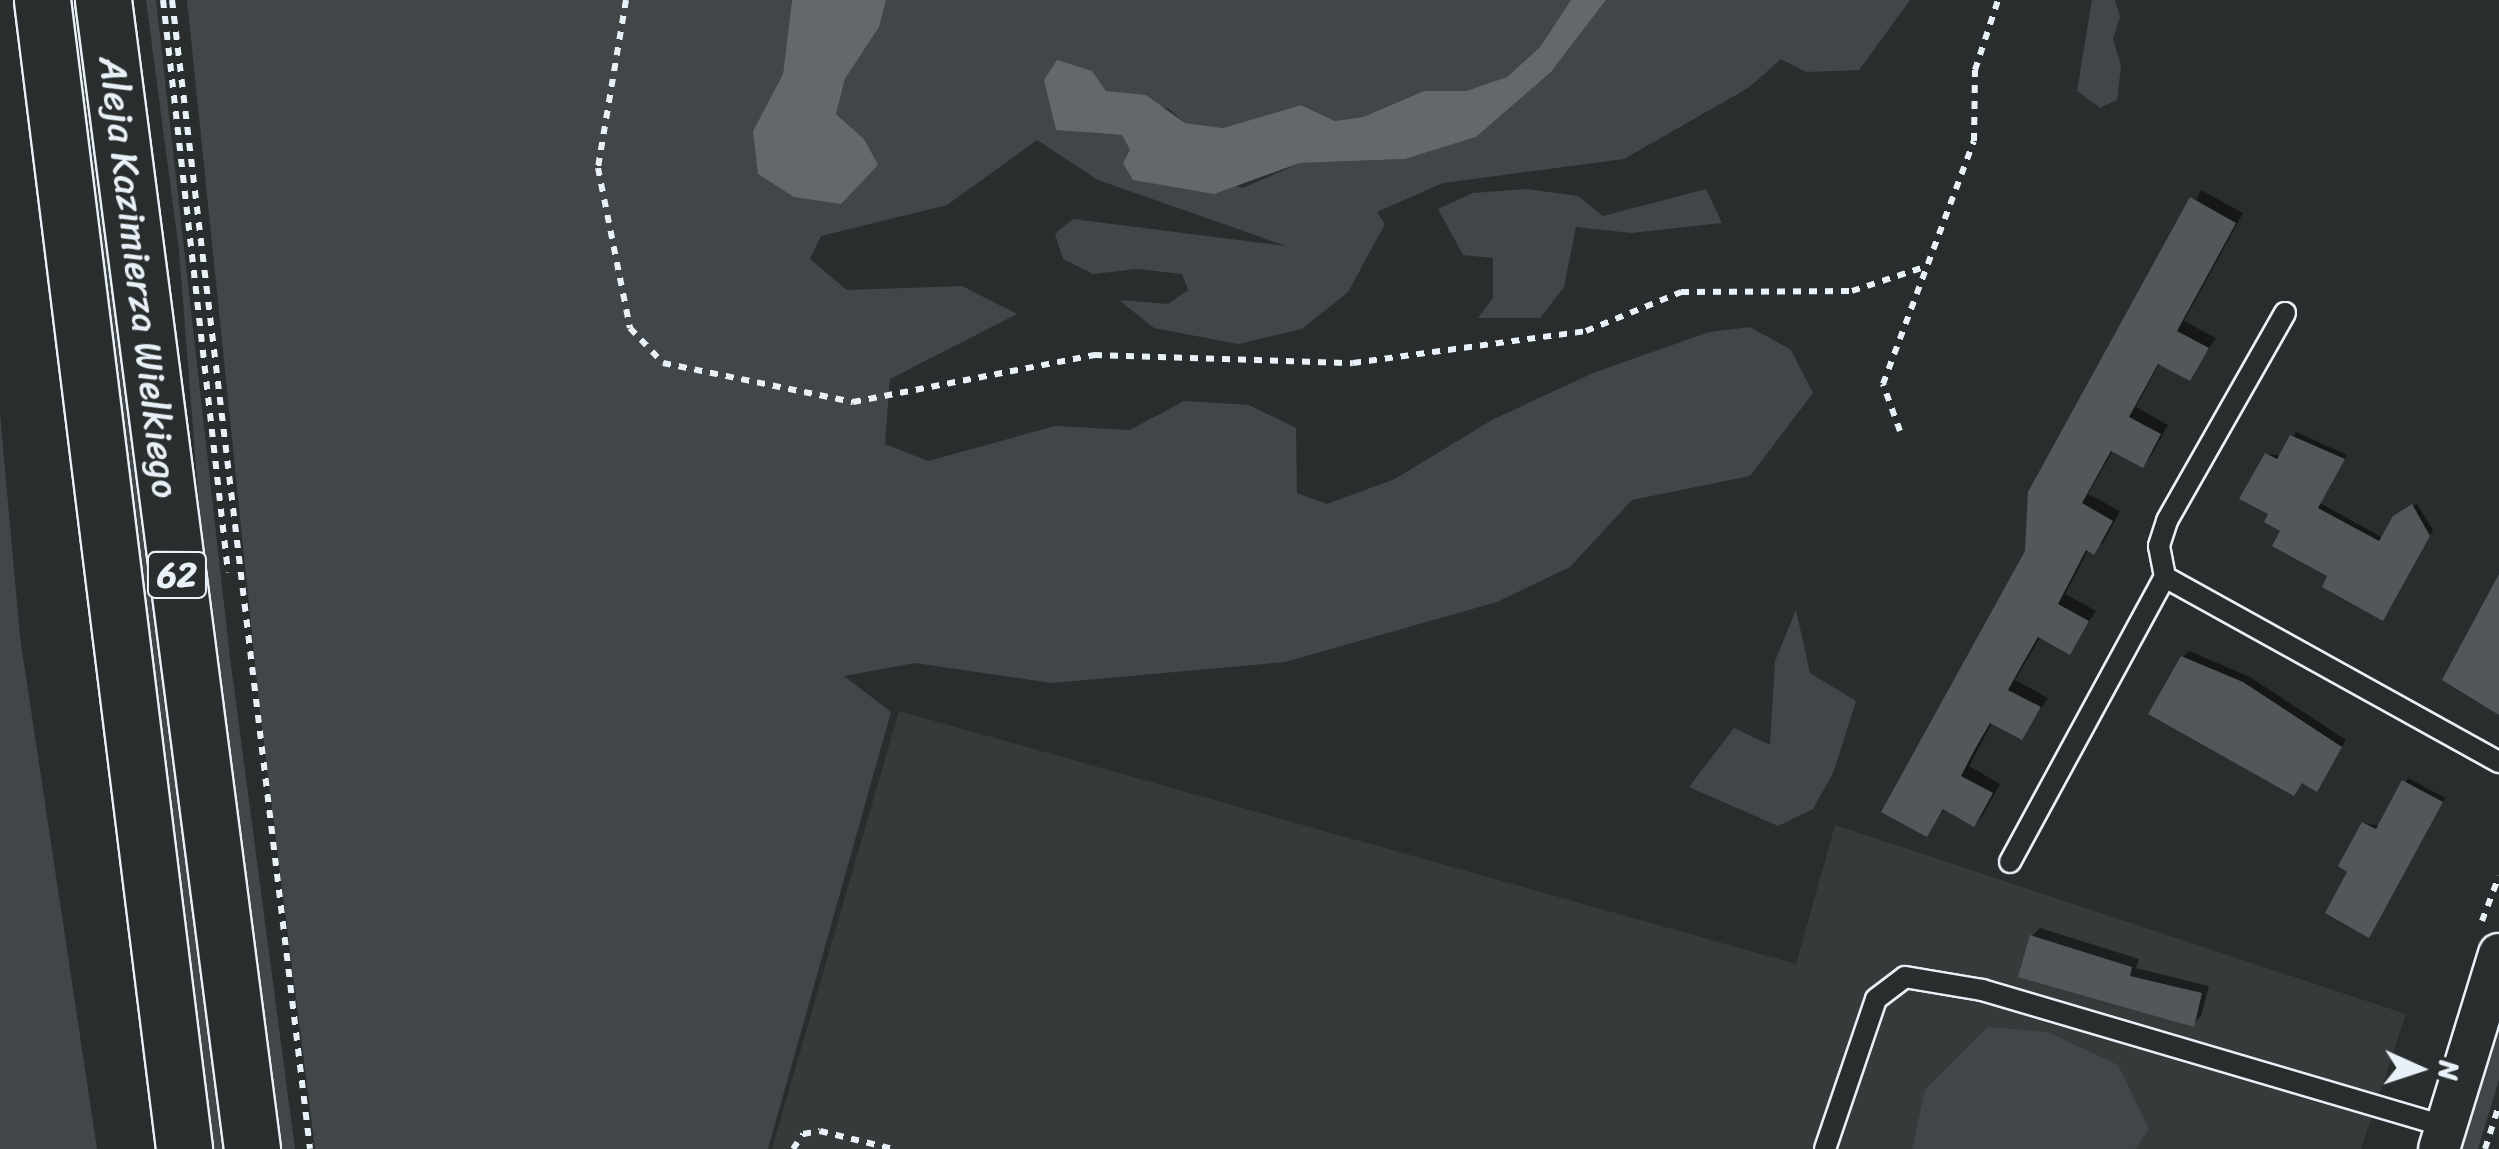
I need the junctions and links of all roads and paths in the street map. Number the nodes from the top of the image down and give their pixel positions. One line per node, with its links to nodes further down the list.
1 (42, 0): 18 (main road, Aleja Kazimierza Wielkiego / 62)
2 (103, 0): 19 (main road, Aleja Kazimierza Wielkiego / 62)
3 (163, 0): 11 (path)
4 (172, 0): 21 (path)
5 (626, 0): 7 (path)
6 (1998, 0): 7 (path)
7 (1928, 266): 9 (path)
8 (2285, 313): 10 (lane)
9 (1900, 432)
10 (2165, 577): 12 (lane); 14 (lane)
11 (229, 580)
12 (2499, 762)
13 (255, 794): 20 (path)
14 (2010, 862)
15 (2499, 954): 17 (street)
16 (2499, 1104): 25 (path)
17 (2442, 1138): 24 (lane)
18 (184, 1149)
19 (252, 1149)
20 (301, 1149)
21 (310, 1149)
22 (793, 1149): 23 (path)
23 (893, 1149)
24 (1824, 1149)
25 (2485, 1149)

